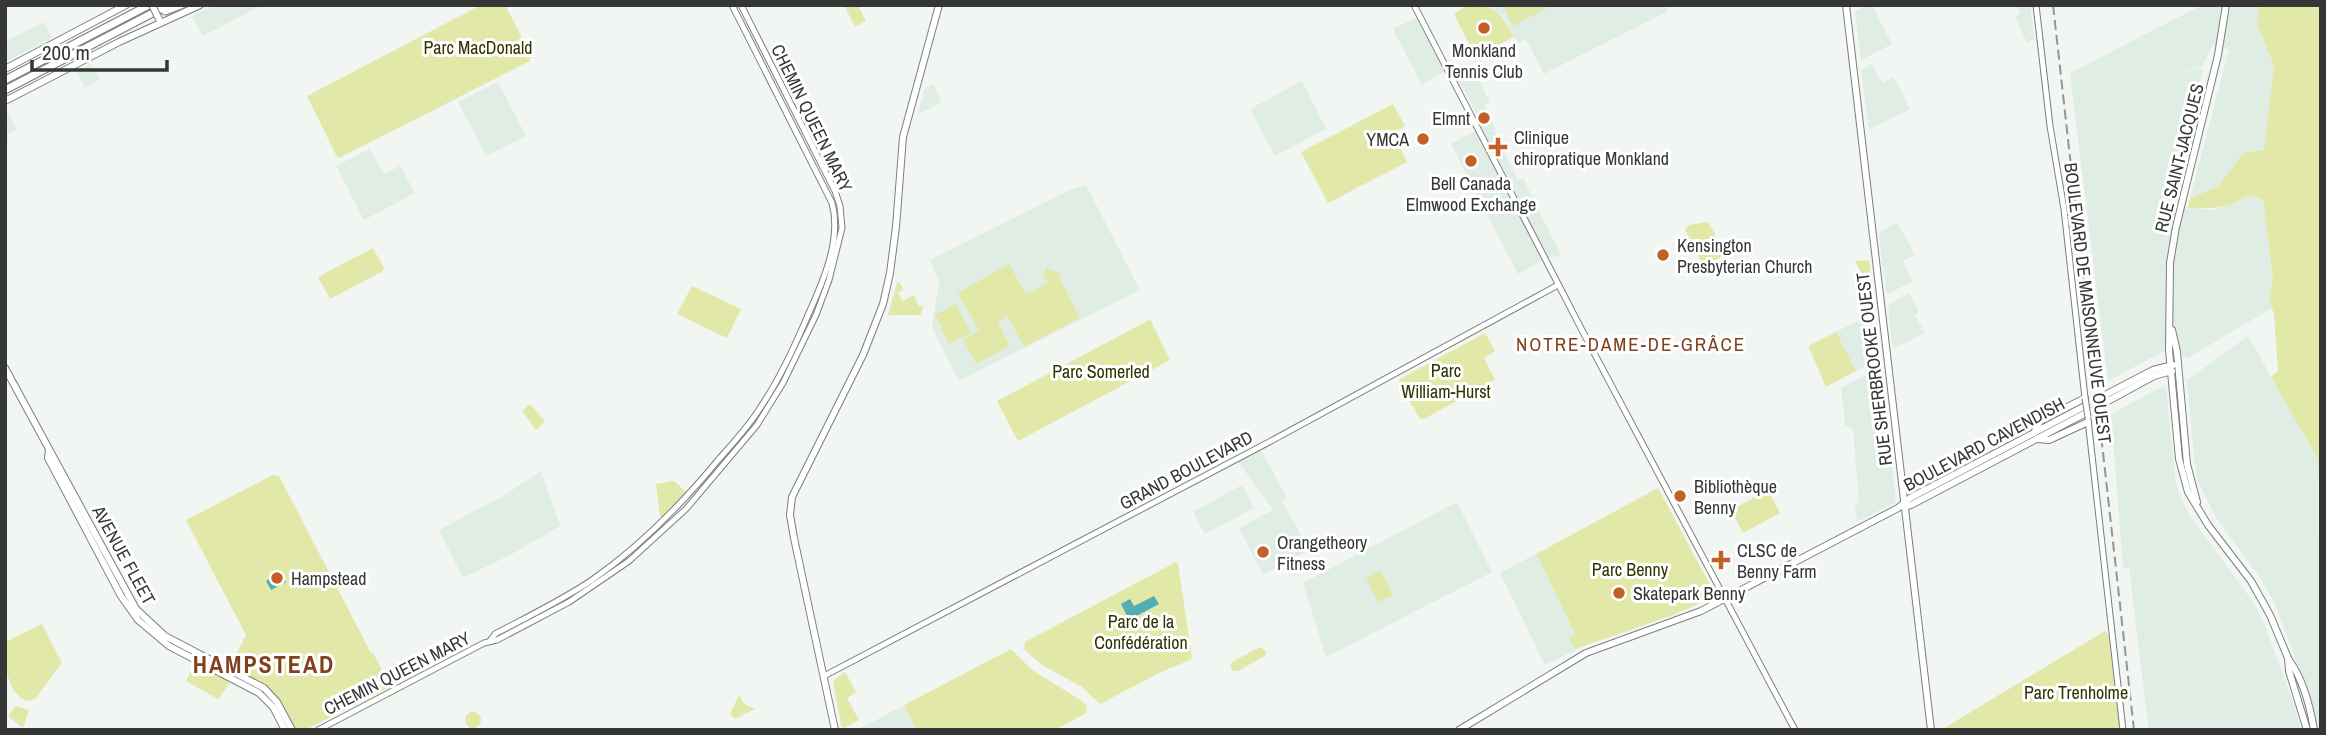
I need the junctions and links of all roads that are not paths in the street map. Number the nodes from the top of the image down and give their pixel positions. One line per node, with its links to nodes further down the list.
1 (126, 5): 15 (main road)
2 (168, 5): 13 (highway)
3 (181, 5): 13 (highway)
4 (200, 5): 14 (main road)
5 (732, 5): 29 (street, CHEMIN QUEEN MARY)
6 (741, 5): 29 (street, CHEMIN QUEEN MARY)
7 (939, 5): 31 (main road)
8 (1414, 5): 19 (street)
9 (1846, 5): 27 (main road, RUE SHERBROOKE OUEST)
10 (2036, 5): 22 (street, BOULEVARD DE MAISONNEUVE OUEST)
11 (2226, 5): 21 (main road, RUE SAINT-JACQUES)
12 (149, 6): 14 (main road, bridge); 16 (highway)
13 (147, 16): 17 (highway)
14 (160, 21): 18 (main road)
15 (5, 69)
16 (5, 80)
17 (5, 90)
18 (5, 101)
19 (1558, 285): 28 (street); 31 (street, GRAND BOULEVARD)
20 (5, 368): 26 (main road, AVENUE FLEET)
21 (2175, 368): 23 (main road); 30 (main road, RUE SAINT-JACQUES)
22 (2085, 398): 24 (street, BOULEVARD DE MAISONNEUVE OUEST, bridge); 25 (main road)
23 (2108, 398)
24 (2086, 415): 25 (main road, BOULEVARD CAVENDISH); 25 (main road); 39 (street, BOULEVARD DE MAISONNEUVE OUEST)
25 (2036, 436): 27 (main road, BOULEVARD CAVENDISH)
26 (49, 450): 32 (main road, AVENUE FLEET); 33 (main road, AVENUE FLEET)
27 (1902, 506): 28 (main road, BOULEVARD CAVENDISH); 38 (main road, RUE SHERBROOKE OUEST)
28 (1724, 599): 36 (main road, BOULEVARD CAVENDISH); 37 (street)
29 (490, 640): 34 (street, CHEMIN QUEEN MARY)
30 (2288, 658): 40 (main road, RUE SAINT-JACQUES); 41 (main road, RUE SAINT-JACQUES)
31 (824, 676): 35 (main road)
32 (285, 730)
33 (292, 730)
34 (317, 730)
35 (835, 730)
36 (1459, 730)
37 (1795, 730)
38 (1931, 730)
39 (2123, 730)
40 (2307, 730)
41 (2314, 730)

